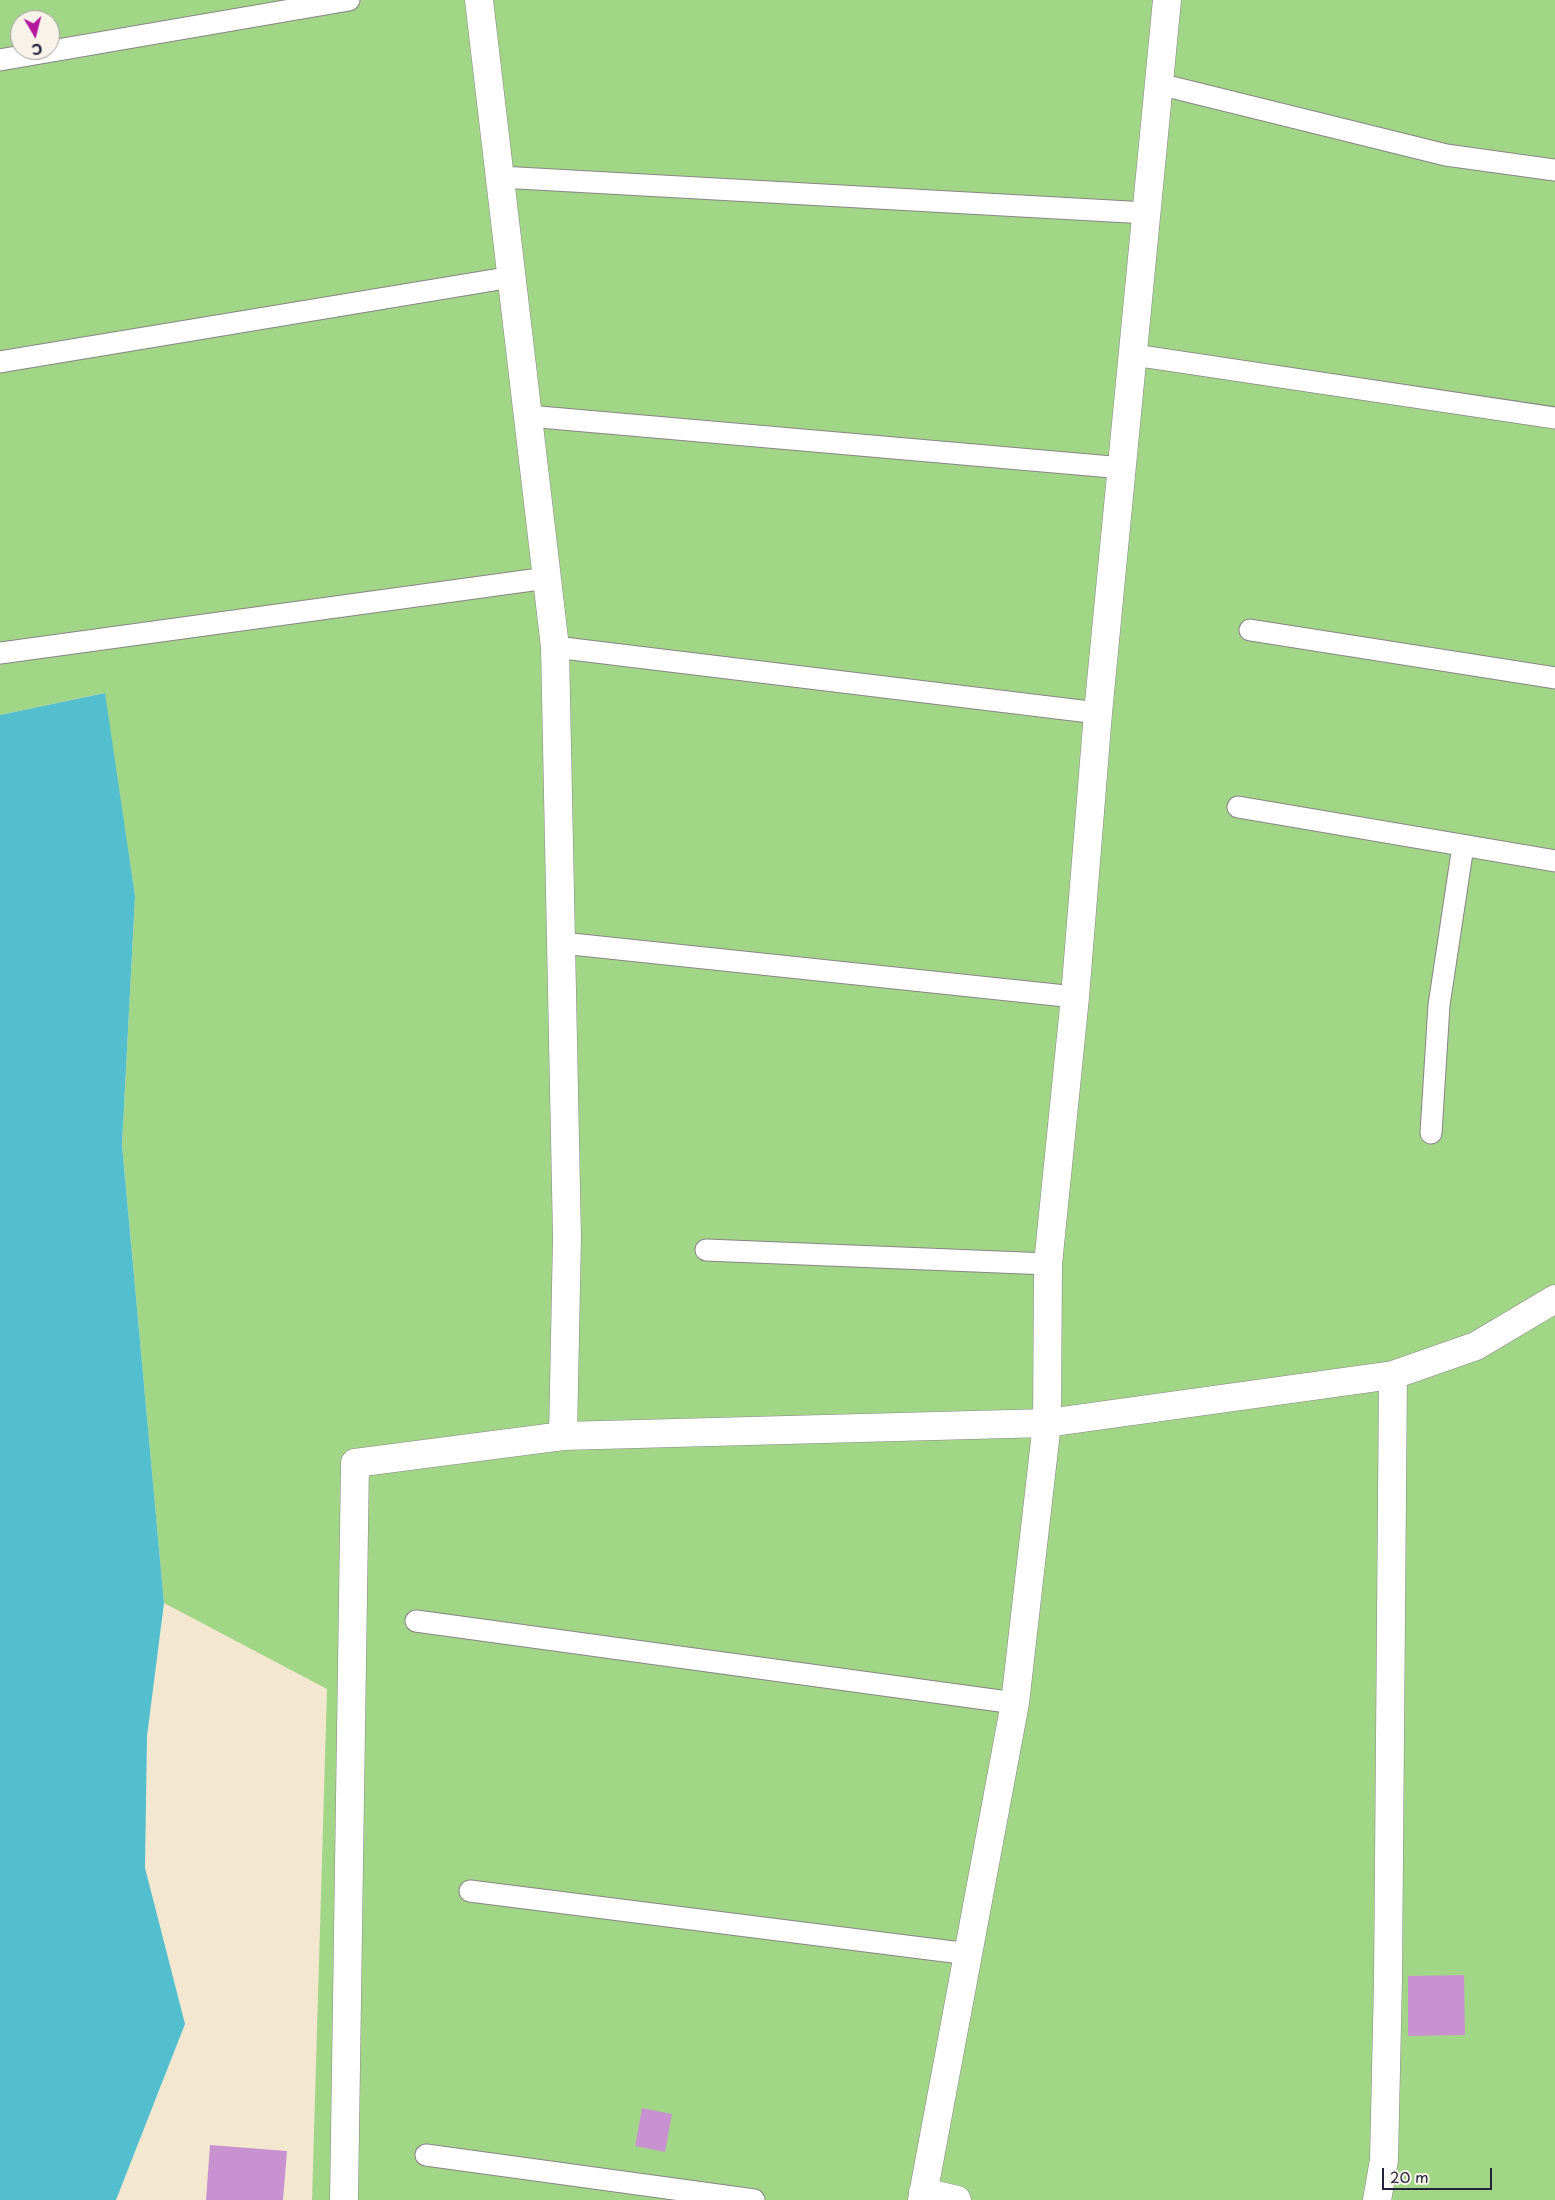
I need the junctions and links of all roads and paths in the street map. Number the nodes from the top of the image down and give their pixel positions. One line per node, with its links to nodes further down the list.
1 (349, 0): 4 (lane)
2 (479, 0): 7 (street)
3 (1167, 0): 5 (street)
4 (0, 60)
5 (1159, 84): 6 (lane); 8 (street)
6 (1555, 170)
7 (500, 177): 8 (lane); 9 (street)
8 (1147, 213): 10 (street)
9 (512, 277): 11 (lane); 12 (street)
10 (1134, 355): 13 (lane); 14 (street)
11 (0, 362)
12 (528, 416): 14 (lane); 15 (street)
13 (1555, 418)
14 (1123, 468): 20 (street)
15 (547, 578): 17 (street); 18 (lane)
16 (1250, 630): 19 (lane)
17 (555, 647): 20 (lane); 24 (street)
18 (0, 653)
19 (1555, 678)
20 (1098, 714): 25 (street)
21 (1238, 807): 22 (lane)
22 (1463, 846): 23 (lane); 26 (lane)
23 (1555, 861)
24 (562, 943): 25 (lane); 32 (street)
25 (1075, 997): 28 (street)
26 (1431, 1133)
27 (706, 1250): 28 (lane)
28 (1048, 1264): 31 (street)
29 (1555, 1299): 30 (street)
30 (1393, 1375): 31 (street); 42 (street)
31 (1046, 1424): 32 (street); 34 (street)
32 (563, 1436): 39 (street)
33 (416, 1621): 34 (lane)
34 (1015, 1703): 36 (street)
35 (470, 1891): 36 (lane)
36 (969, 1954): 38 (street)
37 (426, 2155): 40 (lane)
38 (923, 2196): 41 (street)
39 (344, 2200)
40 (754, 2200)
41 (957, 2200)
42 (1377, 2200)

